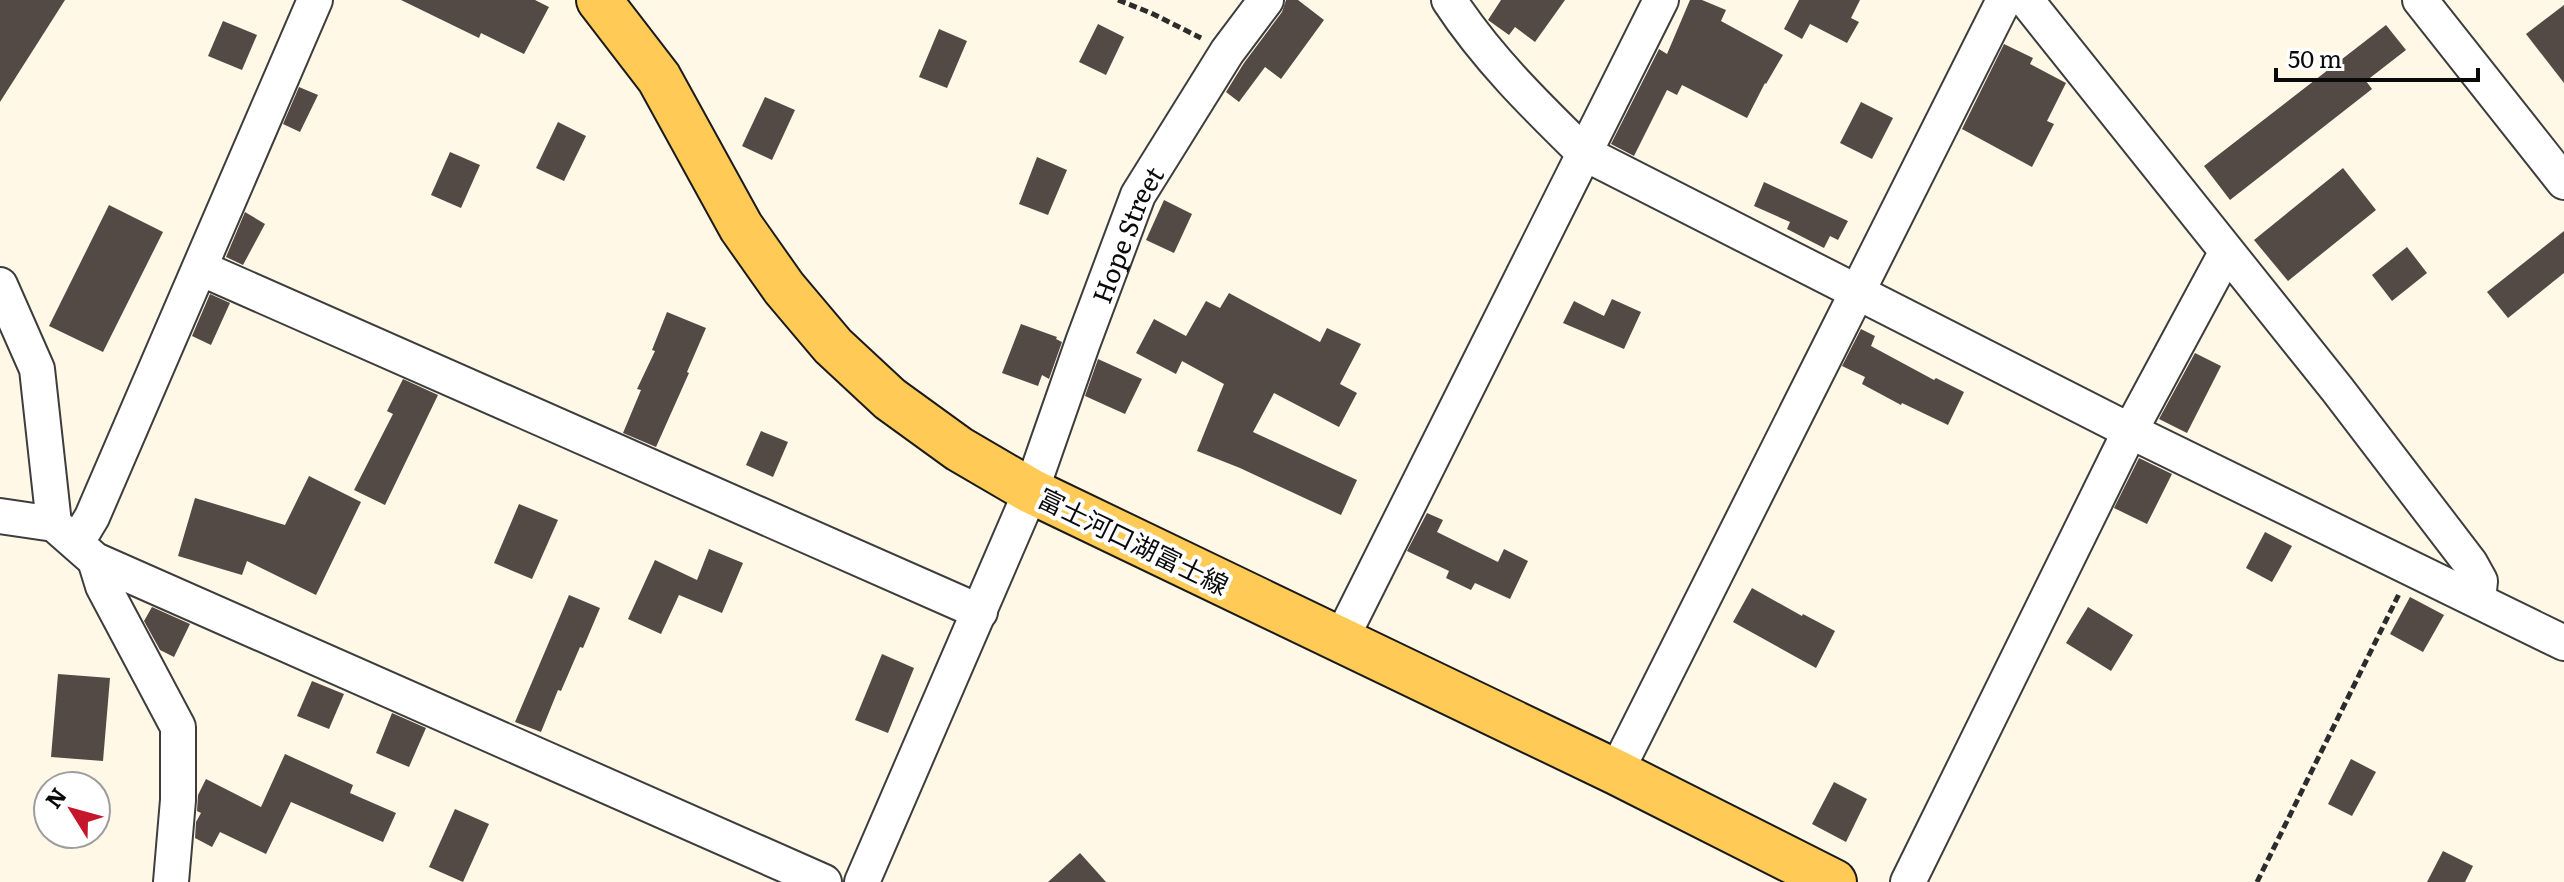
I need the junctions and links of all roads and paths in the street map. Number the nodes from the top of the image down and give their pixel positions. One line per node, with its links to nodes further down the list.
1 (315, 0): 14 (street)
2 (599, 0): 18 (main road, 富士河口湖富士線)
3 (1118, 0): 10 (path)
4 (1266, 0): 10 (street, Hope Street)
5 (1449, 0): 11 (street)
6 (1661, 0): 11 (street)
7 (2004, 0): 16 (street)
8 (2026, 0): 13 (street)
9 (2420, 0): 12 (street)
10 (1227, 52): 18 (street, Hope Street)
11 (1584, 153): 16 (street); 24 (street)
12 (2564, 182)
13 (2226, 253): 17 (street); 22 (street)
14 (200, 268): 20 (street); 23 (street)
15 (0, 285): 20 (street)
16 (1858, 293): 17 (street); 26 (street)
17 (2130, 431): 21 (street); 31 (street)
18 (1031, 491): 23 (street, Hope Street); 24 (main road, 富士河口湖富士線)
19 (0, 516): 20 (street)
20 (75, 542): 27 (street); 28 (street)
21 (2412, 567): 22 (street); 32 (path)
22 (2478, 600): 25 (street)
23 (980, 612): 29 (street, Hope Street)
24 (1341, 639): 26 (main road, 富士河口湖富士線)
25 (2564, 643)
26 (1616, 772): 30 (main road, 富士河口湖富士線)
27 (171, 882)
28 (824, 882)
29 (862, 882)
30 (1834, 882)
31 (1908, 882)
32 (2257, 882)

